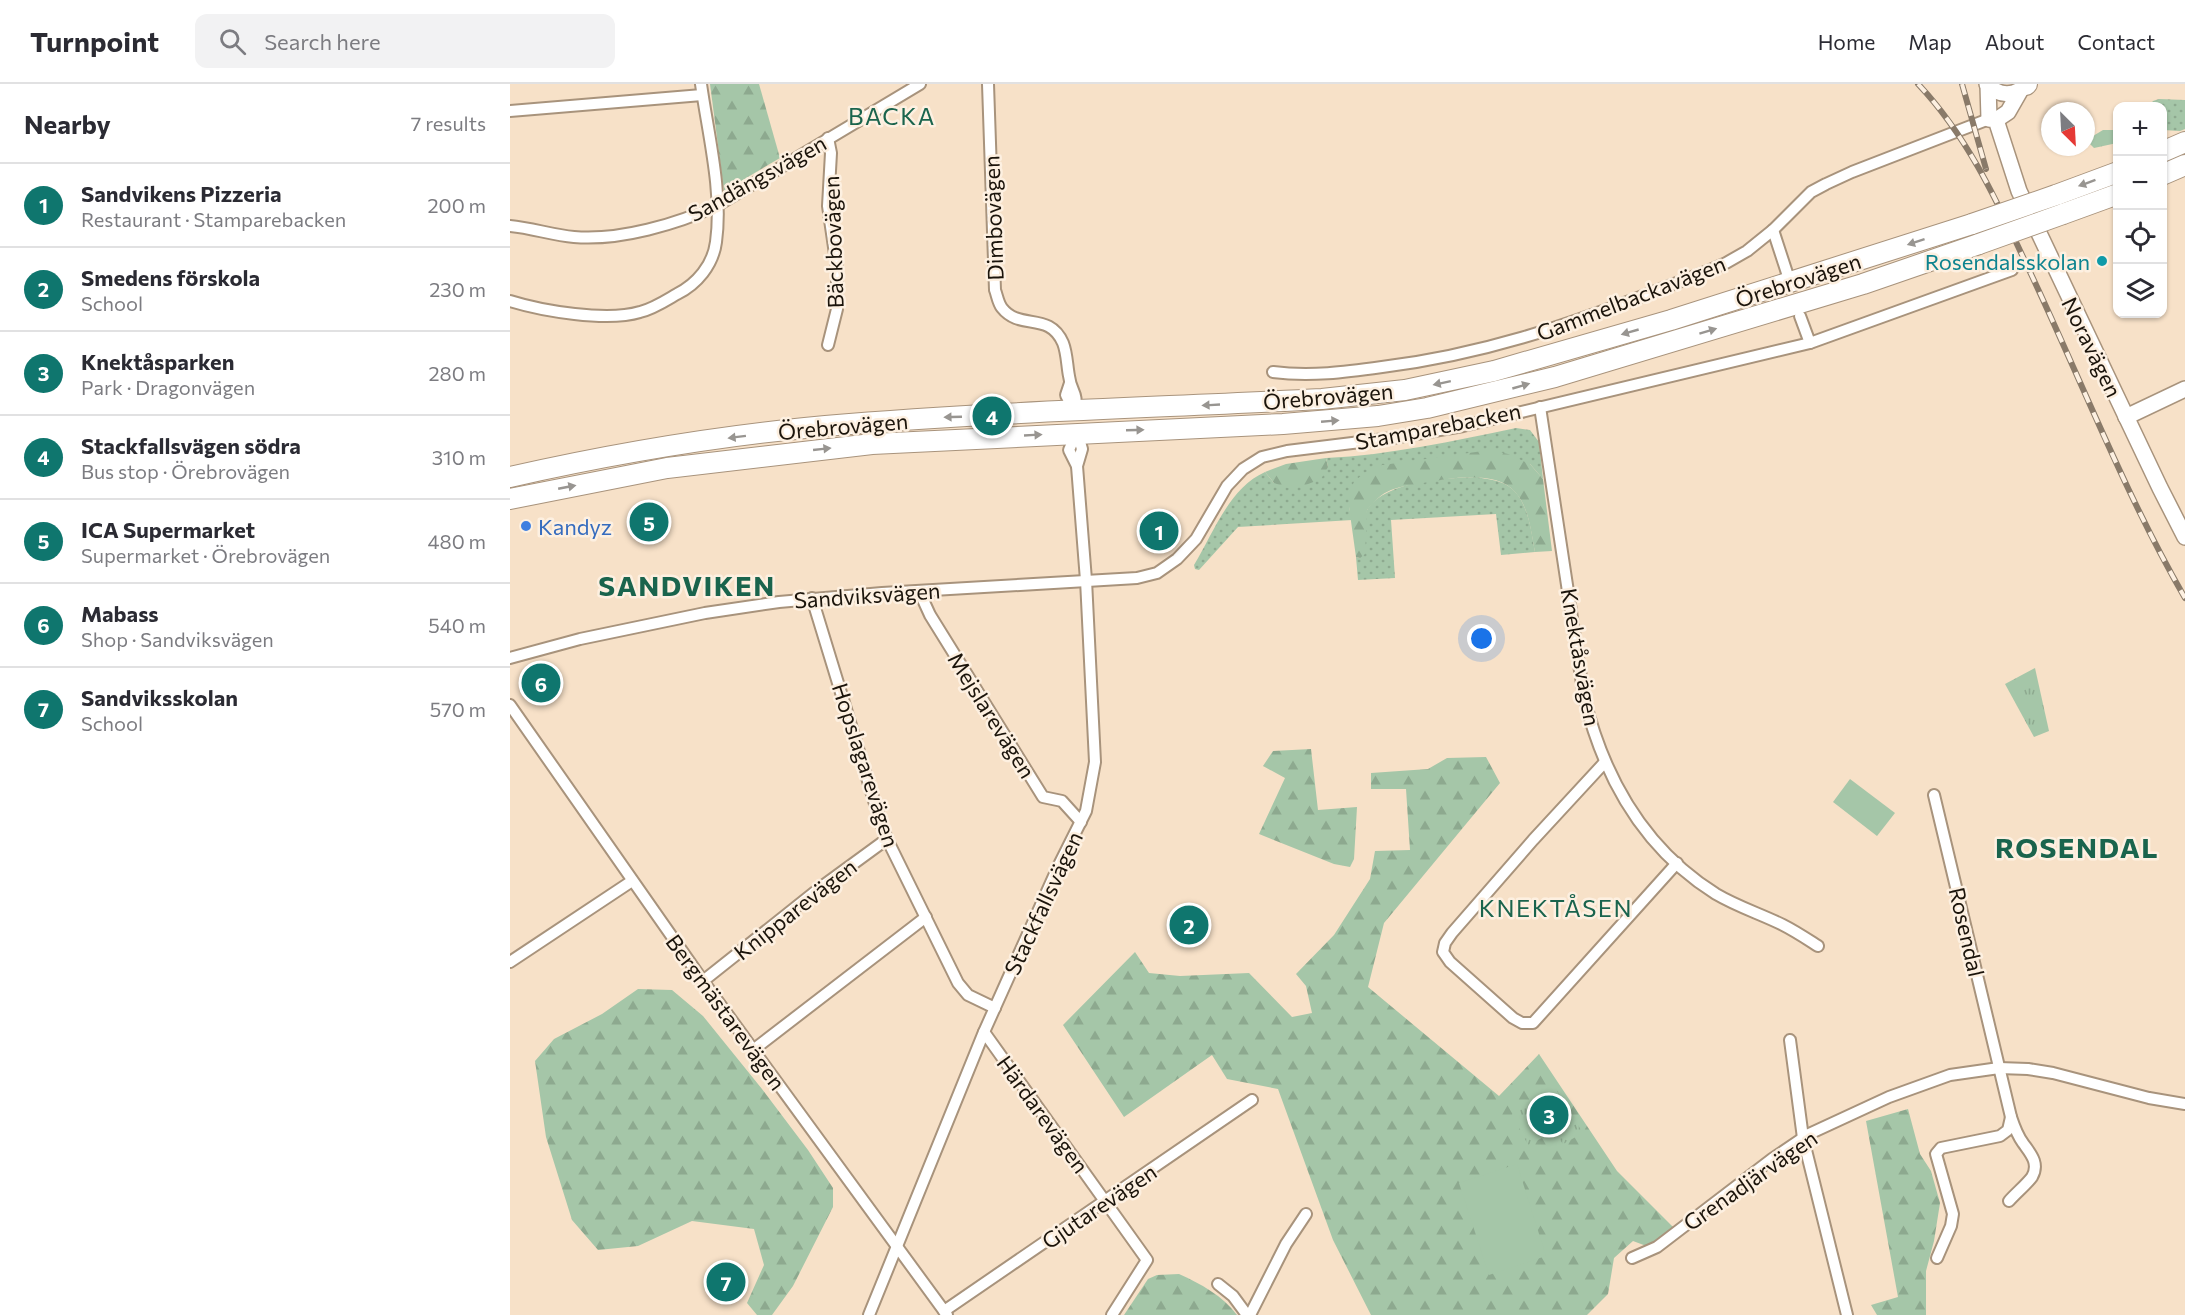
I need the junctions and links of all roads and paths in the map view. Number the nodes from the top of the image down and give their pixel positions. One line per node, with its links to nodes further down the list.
1 (920, 84): 8 (street, Sandängsvägen)
2 (988, 84): 27 (street, Dimbovägen)
3 (1988, 84): 4 (street); 7 (street, Noravägen)
4 (2025, 86): 7 (street)
5 (701, 89): 6 (street); 15 (street)
6 (510, 111)
7 (1993, 120): 17 (street, Gammelbackavägen); 28 (street, Noravägen)
8 (828, 138): 15 (street, Sandängsvägen); 23 (street, Bäckbovägen)
9 (2185, 142): 10 (highway)
10 (2167, 150)
11 (2185, 165): 13 (highway)
12 (2113, 174): 27 (highway, Örebrovägen, one-way to 27, bridge)
13 (2167, 174)
14 (2113, 196): 29 (highway, Örebrovägen, one-way to 14, bridge)
15 (718, 205): 16 (street, Sandängsvägen); 20 (street)
16 (510, 226)
17 (1773, 230): 19 (street); 24 (street, Gammelbackavägen)
18 (2012, 270): 22 (street, Stamparebacken)
19 (1786, 273)
20 (510, 301)
21 (1800, 316): 22 (street)
22 (1810, 343): 26 (street, Stamparebacken)
23 (828, 345)
24 (1273, 372)
25 (2185, 388): 28 (street)
26 (1540, 407): 33 (street, Stamparebacken); 38 (street, Knektåsvägen)
27 (1074, 411): 29 (highway); 30 (highway, Örebrovägen, one-way to 30)
28 (2126, 417): 32 (street, Noravägen)
29 (1077, 432): 31 (highway, Örebrovägen, one-way to 29); 33 (street, Stackfallsvägen)
30 (510, 477)
31 (510, 499)
32 (2185, 537)
33 (1086, 580): 34 (street, Sandviksvägen); 40 (street, Stackfallsvägen)
34 (919, 591): 35 (street, Sandviksvägen); 40 (street, Mejslarevägen)
35 (812, 598): 36 (street, Sandviksvägen); 41 (street, Hopslagarevägen)
36 (510, 658)
37 (510, 705): 43 (street, Bergmästarevägen)
38 (1605, 762): 42 (street, Knektåsvägen); 42 (street)
39 (1934, 795): 52 (street, Rosendal)
40 (1081, 822): 48 (street, Stackfallsvägen)
41 (887, 838): 44 (street, Hopslagarevägen); 47 (street, Knipparevägen)
42 (1677, 863): 45 (street, Knektåsvägen)
43 (632, 881): 46 (street); 47 (street, Bergmästarevägen)
44 (926, 917): 48 (street, Hopslagarevägen); 51 (street)
45 (1818, 946)
46 (510, 962)
47 (703, 981): 51 (street, Bergmästarevägen)
48 (994, 1008): 49 (street, Stackfallsvägen)
49 (984, 1032): 58 (street, Härdarevägen); 60 (street, Stackfallsvägen)
50 (1790, 1040): 56 (street)
51 (753, 1050): 60 (street, Bergmästarevägen)
52 (1999, 1068): 54 (street, Grenadjärvägen); 55 (street, Rosendal); 56 (street, Grenadjärvägen)
53 (1252, 1100): 58 (street, Gjutarevägen)
54 (2185, 1104)
55 (2011, 1117): 57 (street, Rosendal); 62 (street)
56 (1803, 1138): 61 (street, Grenadjärvägen); 68 (street)
57 (2009, 1201)
58 (1106, 1202): 64 (street, Gjutarevägen); 66 (street, Härdarevägen)
59 (1306, 1214): 67 (street)
60 (896, 1246): 64 (street, Bergmästarevägen); 65 (street, Stackfallsvägen)
61 (1632, 1258)
62 (1937, 1258)
63 (1218, 1284): 67 (street)
64 (946, 1313)
65 (868, 1315)
66 (1112, 1315)
67 (1249, 1315)
68 (1846, 1315)

